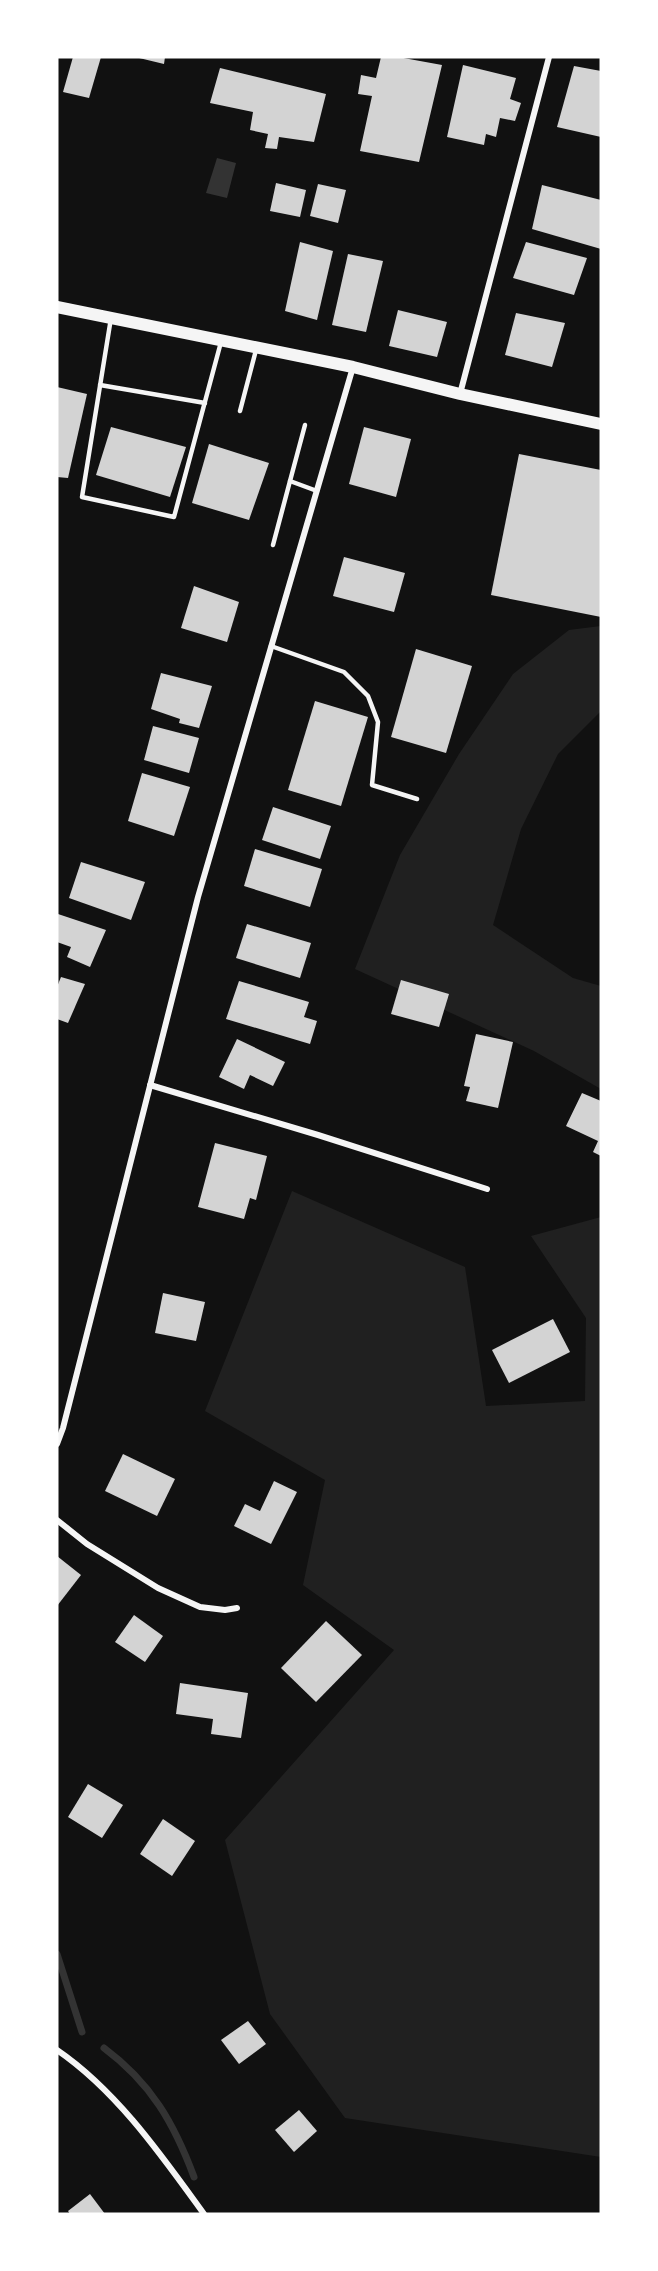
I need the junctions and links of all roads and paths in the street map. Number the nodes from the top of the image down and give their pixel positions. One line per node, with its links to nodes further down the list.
1 (549, 57): 8 (street)
2 (57, 307): 3 (main road)
3 (111, 318): 4 (main road); 7 (lane)
4 (222, 340): 5 (main road); 9 (lane)
5 (256, 348): 6 (main road); 10 (lane)
6 (353, 367): 8 (main road); 14 (street)
7 (100, 385): 9 (lane); 9 (lane)
8 (460, 394): 11 (main road)
9 (205, 403)
10 (240, 411)
11 (601, 424)
12 (305, 425): 13 (lane)
13 (290, 481): 14 (lane); 15 (lane)
14 (317, 491): 16 (street)
15 (273, 545)
16 (271, 646): 17 (lane); 18 (street)
17 (417, 799)
18 (150, 1084): 19 (street); 20 (street)
19 (487, 1189)
20 (57, 1444)
21 (57, 1520): 22 (street)
22 (237, 1608)
23 (57, 2050): 24 (street)
24 (204, 2214)

